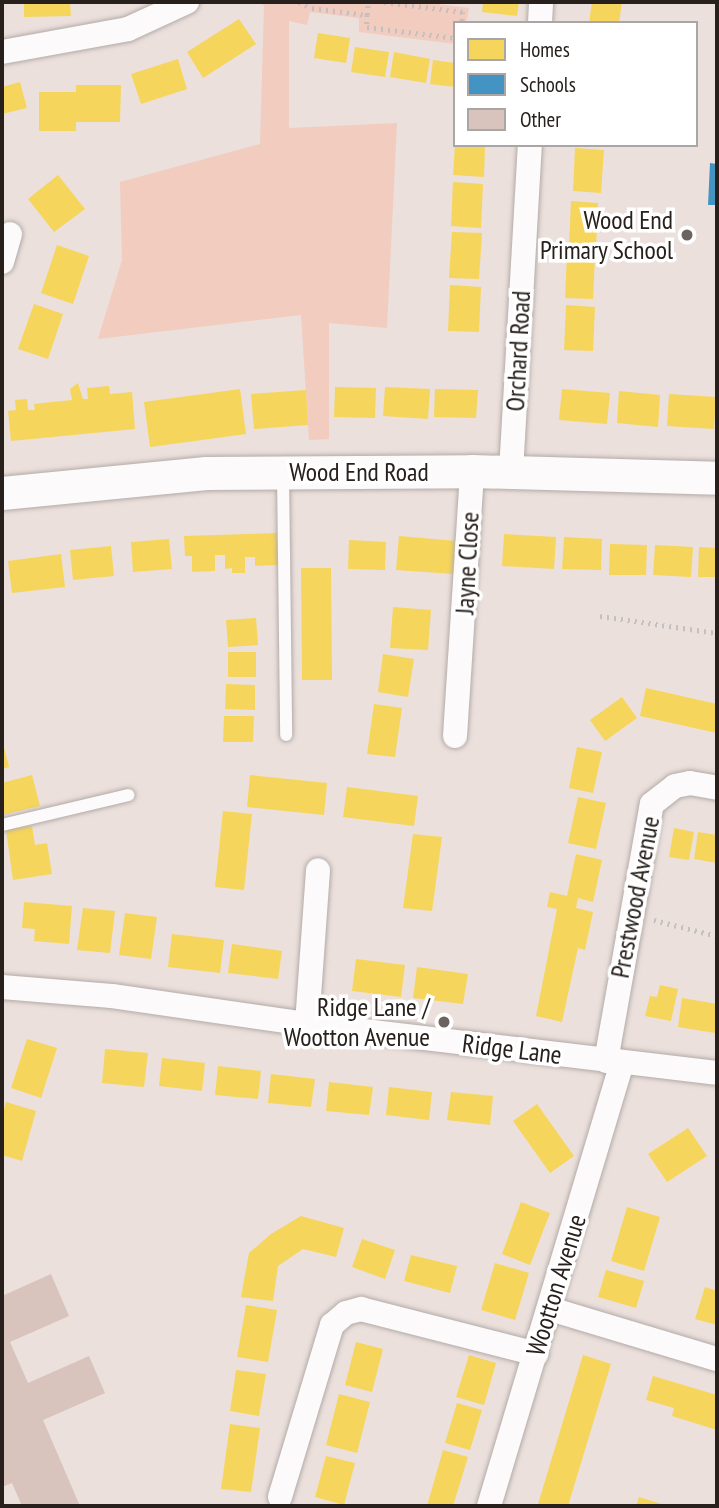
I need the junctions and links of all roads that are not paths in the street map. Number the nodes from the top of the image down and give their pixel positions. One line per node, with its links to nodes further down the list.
1 (187, 2): 4 (street)
2 (541, 2): 3 (street)
3 (540, 21)
4 (6, 48)
5 (530, 147): 10 (street, Orchard Road)
6 (10, 234): 7 (street)
7 (2, 260)
8 (471, 471): 9 (street, Wood End Road); 10 (street, Wood End Road); 14 (street, Jayne Close)
9 (283, 472): 12 (street, Wood End Road); 13 (lane)
10 (511, 472): 11 (street, Wood End Road)
11 (717, 478)
12 (2, 493)
13 (286, 735)
14 (454, 736)
15 (717, 788): 21 (street, Prestwood Avenue)
16 (129, 795): 17 (lane)
17 (2, 825)
18 (318, 870): 20 (street)
19 (2, 986): 20 (street, Ridge Lane)
20 (307, 1024): 21 (street, Ridge Lane)
21 (614, 1062): 22 (street, Ridge Lane); 23 (street, Wootton Avenue)
22 (717, 1073)
23 (550, 1308): 24 (street, Wootton Avenue); 25 (street)
24 (536, 1354): 26 (street); 27 (street, Wootton Avenue)
25 (717, 1359)
26 (280, 1497)
27 (489, 1506)

